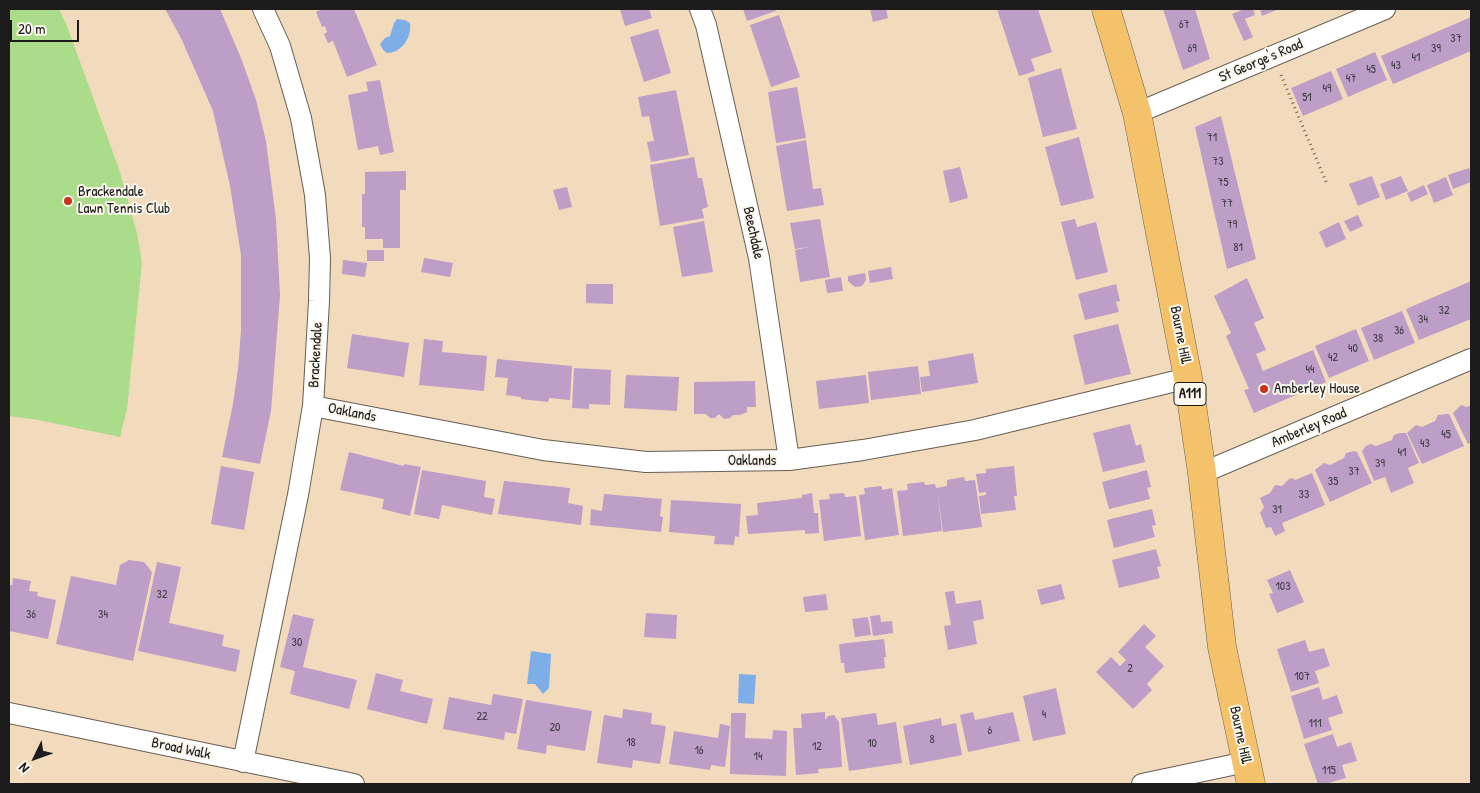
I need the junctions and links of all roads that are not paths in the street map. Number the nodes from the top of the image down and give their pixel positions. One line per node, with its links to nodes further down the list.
1 (263, 9): 8 (street, Brackendale)
2 (700, 9): 9 (street, Beechdale)
3 (1106, 9): 5 (main road, Bourne Hill / A111)
4 (1385, 9): 5 (street, St George's Road)
5 (1137, 113): 7 (main road, Bourne Hill / A111)
6 (1471, 359): 10 (street, Amberley Road)
7 (1188, 378): 9 (street, Oaklands); 10 (main road, Bourne Hill / A111)
8 (313, 406): 9 (street, Oaklands); 12 (street, Brackendale)
9 (789, 460)
10 (1202, 473): 13 (main road, Bourne Hill / A111)
11 (9, 713): 12 (street, Broad Walk)
12 (243, 762): 14 (street, Broad Walk)
13 (1248, 773): 15 (street)
14 (354, 784)
15 (1142, 784)

